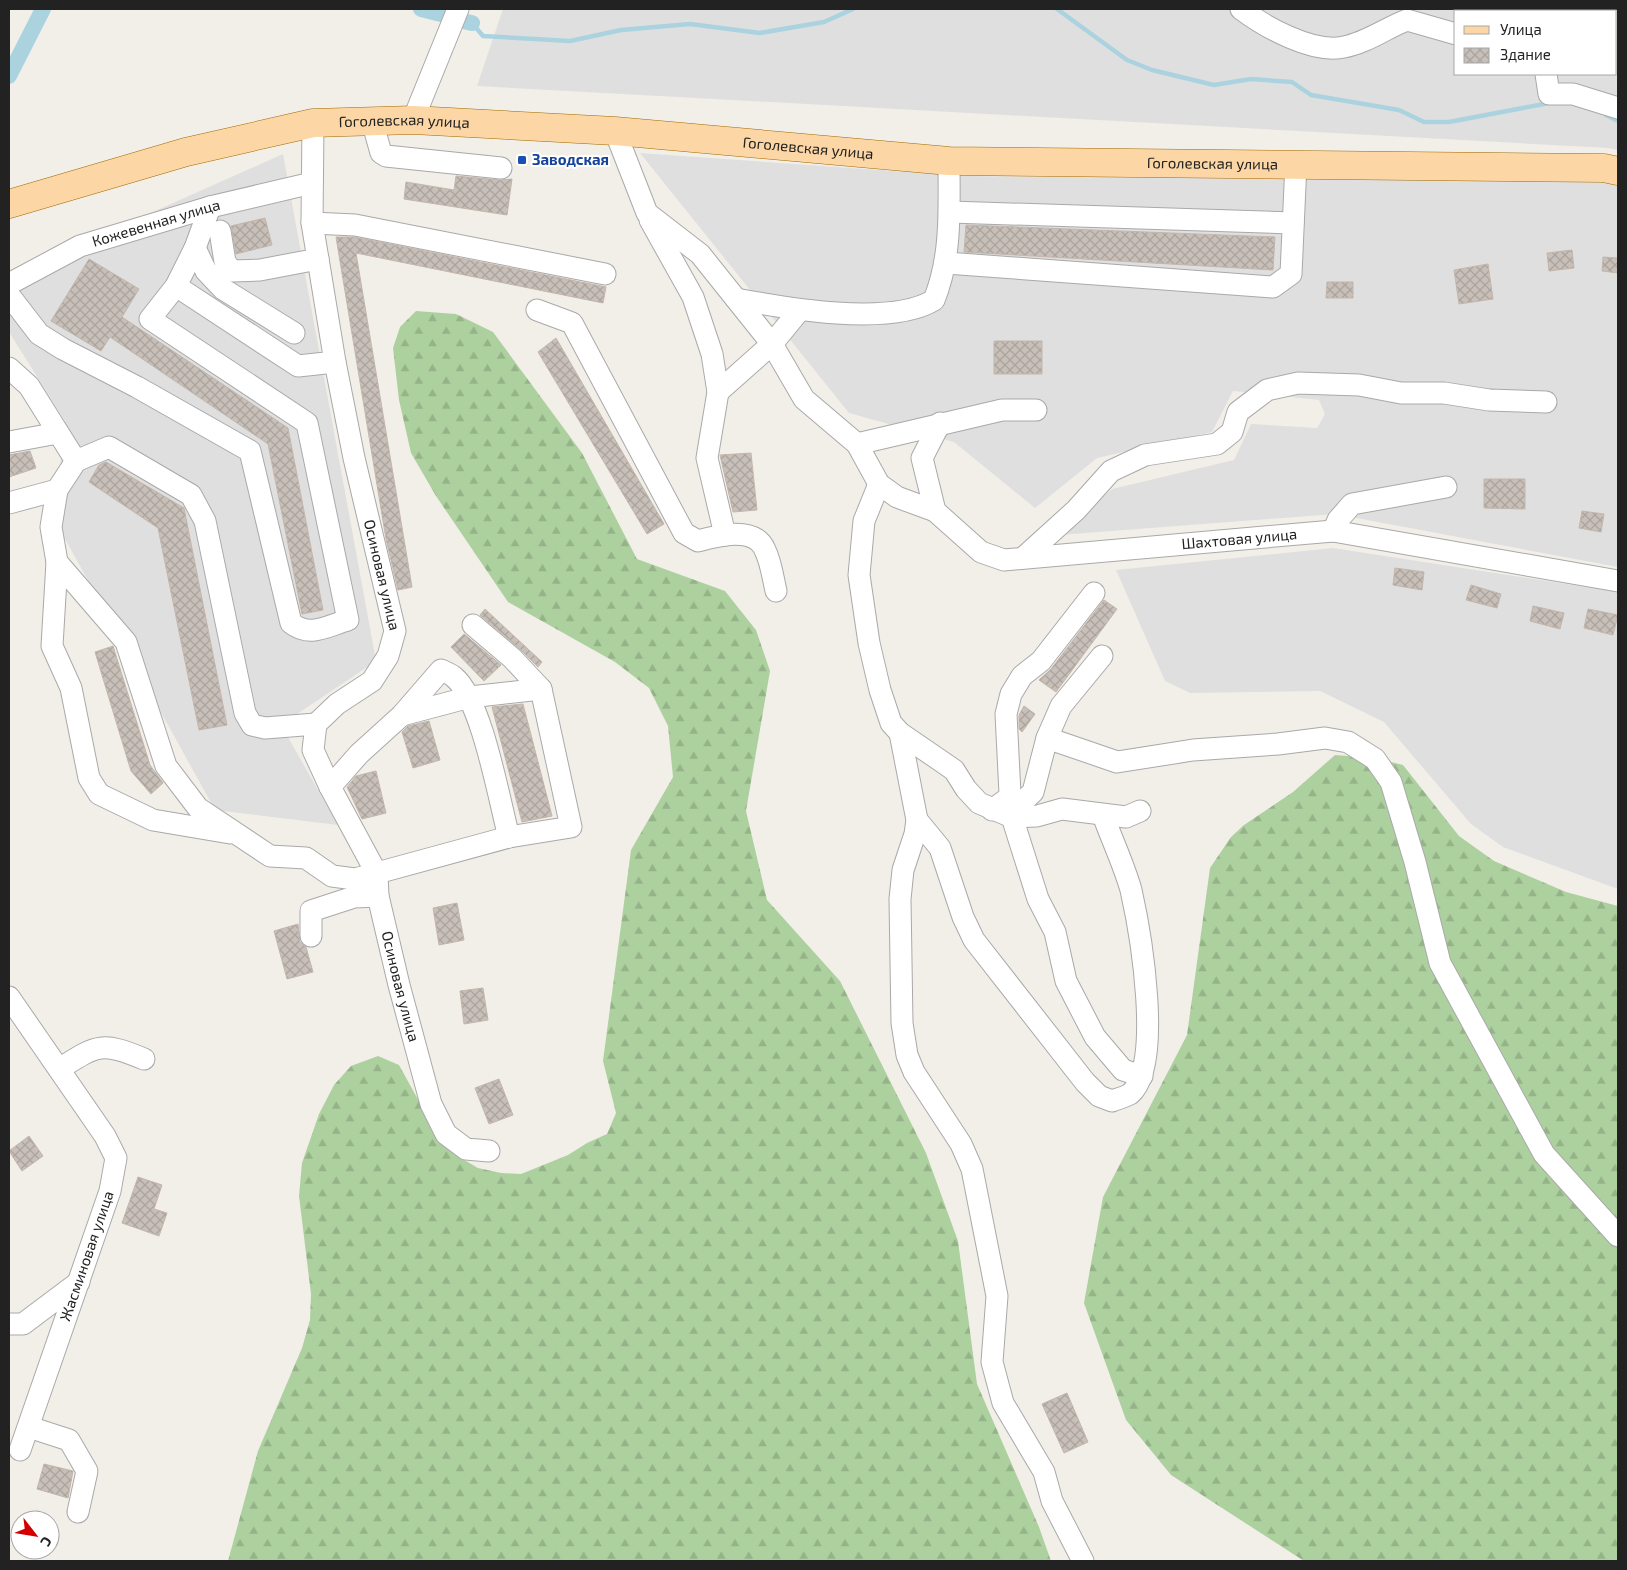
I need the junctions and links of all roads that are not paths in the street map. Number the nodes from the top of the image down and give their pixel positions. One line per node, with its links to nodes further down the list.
1 (458, 9): 6 (street)
2 (1241, 9): 3 (street)
3 (1454, 33)
4 (1546, 75): 5 (street)
5 (1618, 108)
6 (413, 120): 7 (main road, Гоголевская улица); 9 (main road, Гоголевская улица)
7 (372, 121): 8 (main road, Гоголевская улица); 12 (street)
8 (313, 123): 14 (street, Осиновая улица); 15 (main road, Гоголевская улица)
9 (615, 131): 10 (main road, Гоголевская улица); 18 (street)
10 (949, 161): 11 (main road, Гоголевская улица); 17 (street)
11 (1296, 164): 13 (main road, Гоголевская улица); 20 (street)
12 (501, 168)
13 (1618, 171)
14 (312, 183): 16 (street, Кожевенная улица); 19 (street, Осиновая улица)
15 (9, 204)
16 (210, 207): 22 (street); 26 (street, Кожевенная улица)
17 (950, 212): 20 (street); 24 (street)
18 (646, 213): 29 (street); 36 (street)
19 (312, 223): 23 (street, Осиновая улица); 25 (street)
20 (1293, 223): 24 (street)
21 (220, 231): 23 (street)
22 (195, 248): 27 (street); 32 (street)
23 (318, 259): 34 (street, Осиновая улица)
24 (946, 263): 31 (street)
25 (604, 274)
26 (9, 284)
27 (176, 286): 28 (street); 34 (street)
28 (9, 295)
29 (736, 299): 31 (street); 33 (street)
30 (537, 310): 50 (street)
31 (799, 311): 33 (street)
32 (294, 333)
33 (772, 344): 36 (street); 42 (street)
34 (335, 362): 61 (street, Осиновая улица)
35 (9, 368): 40 (street)
36 (718, 392): 50 (street)
37 (1546, 402): 51 (street)
38 (1036, 410): 39 (street)
39 (940, 423): 42 (street); 48 (street)
40 (58, 433): 41 (street); 43 (street)
41 (9, 442)
42 (857, 444): 44 (street)
43 (76, 461): 46 (street); 61 (street)
44 (880, 484): 48 (street, Шахтовая улица); 62 (street)
45 (1446, 488): 49 (street)
46 (56, 490): 47 (street); 52 (street)
47 (9, 503)
48 (934, 511): 51 (street, Шахтовая улица)
49 (1333, 530): 51 (street, Шахтовая улица); 53 (street, Шахтовая улица)
50 (725, 534): 54 (street)
51 (1024, 558)
52 (57, 562): 70 (street); 70 (street)
53 (1618, 581)
54 (776, 591)
55 (1094, 593): 65 (street)
56 (473, 625): 58 (street)
57 (1102, 656): 63 (street)
58 (541, 689): 59 (street); 71 (street)
59 (470, 697): 60 (street); 60 (street); 71 (street)
60 (402, 715): 64 (street)
61 (316, 724): 64 (street, Осиновая улица)
62 (900, 734): 65 (street); 69 (street)
63 (1047, 738): 65 (street); 80 (street)
64 (330, 787): 72 (street, Осиновая улица)
65 (992, 810): 68 (street)
66 (1140, 811): 67 (street)
67 (1103, 815): 68 (street); 78 (street)
68 (1012, 817): 78 (street)
69 (916, 820): 78 (street); 86 (street)
70 (238, 834): 72 (street)
71 (509, 837): 72 (street)
72 (377, 874): 73 (street, Осиновая улица)
73 (378, 896): 74 (street); 79 (street, Осиновая улица)
74 (311, 936)
75 (9, 997): 77 (street, Жасминовая улица)
76 (144, 1059): 77 (street)
77 (59, 1069): 81 (street, Жасминовая улица)
78 (1142, 1076)
79 (489, 1152)
80 (1618, 1236)
81 (79, 1282): 82 (street); 83 (street, Жасминовая улица)
82 (9, 1324)
83 (29, 1427): 84 (street, Жасминовая улица); 85 (street)
84 (20, 1450)
85 (78, 1512)
86 (1086, 1560)

